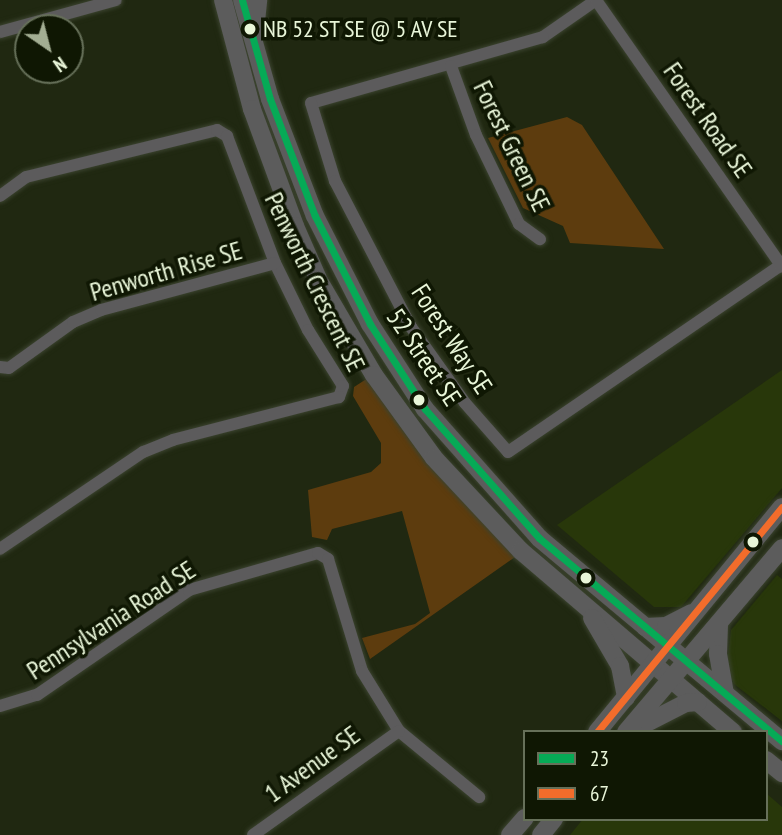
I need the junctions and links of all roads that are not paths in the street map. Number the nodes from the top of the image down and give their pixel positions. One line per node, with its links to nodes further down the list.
1 (116, 0): 6 (street)
2 (223, 0): 18 (main road, 52 Street SE)
3 (242, 0): 7 (main road, 52 Street SE)
4 (258, 0): 7 (main road)
5 (596, 0): 8 (street, Forest Way SE); 12 (street, Forest Road SE)
6 (0, 32)
7 (254, 42): 20 (main road, 52 Street SE)
8 (451, 66): 10 (street, Forest Green SE); 12 (street, Forest Way SE)
9 (0, 196): 11 (street, Penworth Crescent SE)
10 (540, 239)
11 (275, 264): 13 (street, Penworth Rise SE); 16 (street, Penworth Crescent SE)
12 (782, 266)
13 (0, 367)
14 (782, 507): 17 (main road)
15 (782, 548): 19 (main road)
16 (0, 549)
17 (702, 606): 20 (main road); 21 (main road)
18 (586, 609): 23 (main road, 52 Street SE); 26 (main road)
19 (719, 625): 22 (main road); 25 (main road)
20 (645, 627): 21 (main road, 52 Street SE)
21 (668, 648): 22 (main road, 52 Street SE); 23 (main road)
22 (684, 661): 24 (main road); 25 (main road, 52 Street SE)
23 (654, 664): 24 (main road, 52 Street SE); 26 (main road)
24 (670, 678): 27 (main road, 52 Street SE); 30 (main road)
25 (725, 692): 34 (main road, 52 Street SE)
26 (626, 697): 29 (main road)
27 (698, 702): 31 (main road); 32 (main road, 52 Street SE)
28 (0, 706): 33 (street, Pennsylvania Road SE)
29 (599, 730)
30 (630, 730)
31 (632, 730)
32 (731, 730)
33 (399, 731): 37 (street, Pennsylvania Road SE); 40 (street, 1 Avenue SE)
34 (782, 741)
35 (768, 762): 36 (main road)
36 (782, 773)
37 (479, 797)
38 (523, 820): 41 (main road)
39 (552, 821): 42 (main road)
40 (253, 835)
41 (510, 835)
42 (541, 835)

